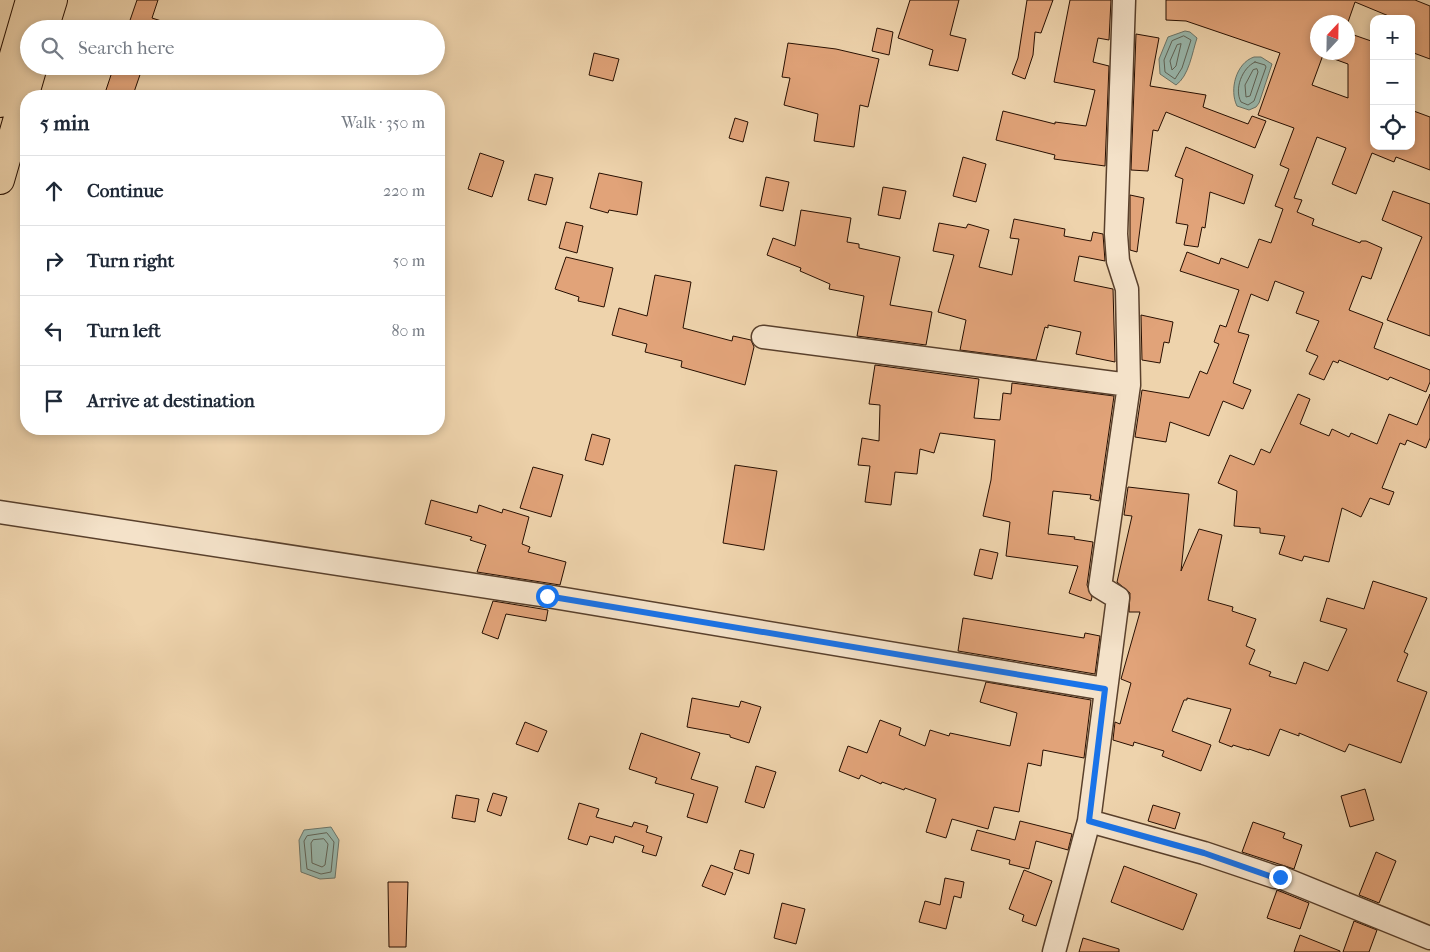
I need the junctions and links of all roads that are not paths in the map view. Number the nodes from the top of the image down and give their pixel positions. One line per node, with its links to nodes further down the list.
1 (30, 0): 4 (main road)
2 (53, 0): 5 (main road)
3 (1124, 0): 13 (street)
4 (24, 20)
5 (47, 20)
6 (20, 34): 9 (main road)
7 (30, 75): 8 (main road)
8 (26, 90)
9 (0, 103)
10 (20, 111): 11 (main road)
11 (0, 180)
12 (763, 337): 13 (street)
13 (1129, 385): 15 (street)
14 (0, 512): 15 (street)
15 (1105, 689): 16 (street)
16 (1089, 821): 17 (street); 18 (street)
17 (1430, 938)
18 (1054, 952)

